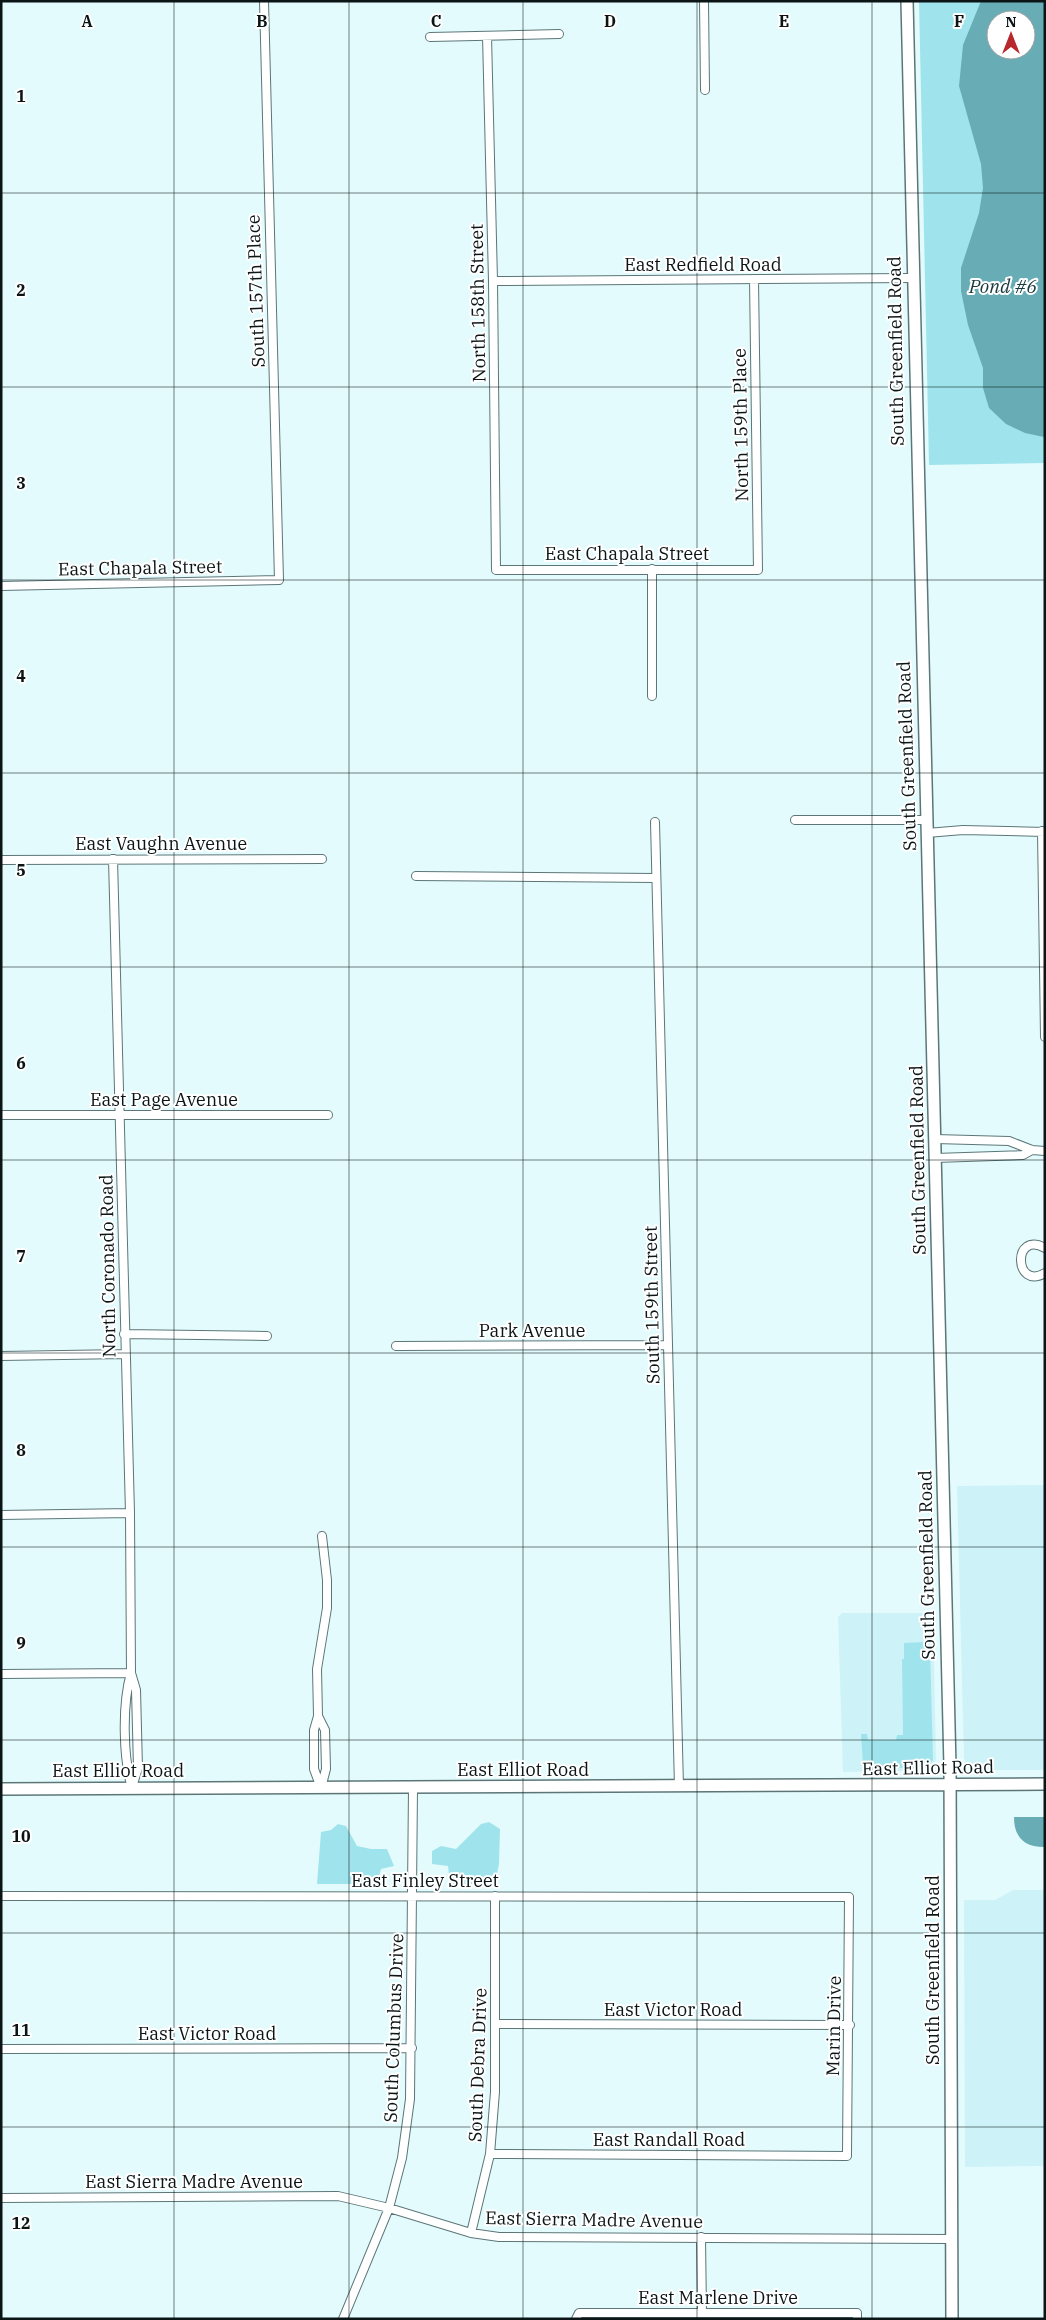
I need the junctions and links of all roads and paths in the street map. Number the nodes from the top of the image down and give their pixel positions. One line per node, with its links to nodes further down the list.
1 (264, 1): 14 (street, South 157th Place)
2 (704, 1): 7 (street)
3 (907, 1): 8 (main road, South Greenfield Road)
4 (559, 34): 5 (street)
5 (486, 36): 6 (street); 10 (street, North 158th Street)
6 (430, 38)
7 (704, 90)
8 (912, 278): 9 (street, East Redfield Road); 18 (main road, South Greenfield Road)
9 (754, 279): 10 (street, East Redfield Road); 13 (street, North 159th Place)
10 (493, 281): 12 (street, North 158th Street)
11 (652, 569): 12 (street, East Chapala Street); 13 (street, East Chapala Street); 16 (street)
12 (496, 570)
13 (758, 570)
14 (279, 580): 15 (street, East Chapala Street)
15 (1, 586)
16 (652, 696)
17 (795, 820): 18 (street)
18 (926, 820): 21 (main road, South Greenfield Road)
19 (655, 822): 26 (street, South 159th Street)
20 (1043, 832): 21 (street); 27 (street)
21 (927, 833): 31 (main road, South Greenfield Road)
22 (113, 859): 23 (street, East Vaughn Avenue); 24 (street, East Vaughn Avenue); 29 (street, North Coronado Road)
23 (322, 859)
24 (1, 860)
25 (416, 876): 26 (street)
26 (656, 878): 41 (street, South 159th Street)
27 (1045, 1037)
28 (1, 1115): 29 (street, East Page Avenue)
29 (120, 1115): 30 (street, East Page Avenue); 39 (street, North Coronado Road)
30 (328, 1115)
31 (934, 1139): 32 (street); 36 (main road, South Greenfield Road)
32 (986, 1140): 33 (street); 35 (street)
33 (1032, 1150): 34 (street); 35 (street)
34 (1045, 1152)
35 (986, 1156): 36 (street)
36 (935, 1158): 52 (main road, South Greenfield Road)
37 (1045, 1248): 38 (street)
38 (1045, 1273)
39 (124, 1334): 40 (street); 43 (street, North Coronado Road)
40 (267, 1336)
41 (668, 1345): 42 (street, Park Avenue); 53 (street, South 159th Street)
42 (396, 1346)
43 (125, 1354): 44 (street); 45 (street, North Coronado Road)
44 (1, 1356)
45 (130, 1513): 46 (street); 49 (street, North Coronado Road)
46 (1, 1515)
47 (322, 1536): 50 (street)
48 (1, 1674): 49 (street)
49 (130, 1674): 54 (street, North Coronado Road); 54 (street, North Coronado Road)
50 (318, 1716): 55 (street); 55 (street)
51 (1045, 1784): 52 (main road, East Elliot Road)
52 (950, 1785): 53 (main road, East Elliot Road); 72 (main road, South Greenfield Road)
53 (679, 1786): 56 (main road, East Elliot Road)
54 (132, 1788): 55 (main road, East Elliot Road); 57 (main road, East Elliot Road)
55 (321, 1788): 56 (main road, East Elliot Road)
56 (413, 1788): 59 (street, South Columbus Drive)
57 (1, 1789)
58 (1, 1896): 59 (street, East Finley Street)
59 (412, 1896): 60 (street, East Finley Street); 64 (street, South Columbus Drive)
60 (495, 1896): 61 (street, East Finley Street); 62 (street, South Debra Drive)
61 (850, 1897): 63 (street, Marin Drive)
62 (497, 2024): 63 (street, East Victor Road); 66 (street, South Debra Drive)
63 (850, 2025): 67 (street, Marin Drive)
64 (412, 2048): 65 (street, East Victor Road); 69 (street, South Columbus Drive)
65 (1, 2049)
66 (490, 2154): 67 (street, East Randall Road); 70 (street, South Debra Drive)
67 (847, 2156)
68 (1, 2198): 69 (street, East Sierra Madre Avenue)
69 (389, 2208): 70 (street, East Sierra Madre Avenue); 76 (street, South Columbus Drive)
70 (471, 2233): 71 (street, East Sierra Madre Avenue)
71 (701, 2237): 72 (street, East Sierra Madre Avenue); 73 (street)
72 (951, 2239): 77 (main road, South Greenfield Road)
73 (702, 2313): 74 (street, East Marlene Drive); 75 (street, East Marlene Drive)
74 (578, 2316)
75 (857, 2316)
76 (344, 2319)
77 (952, 2319)

